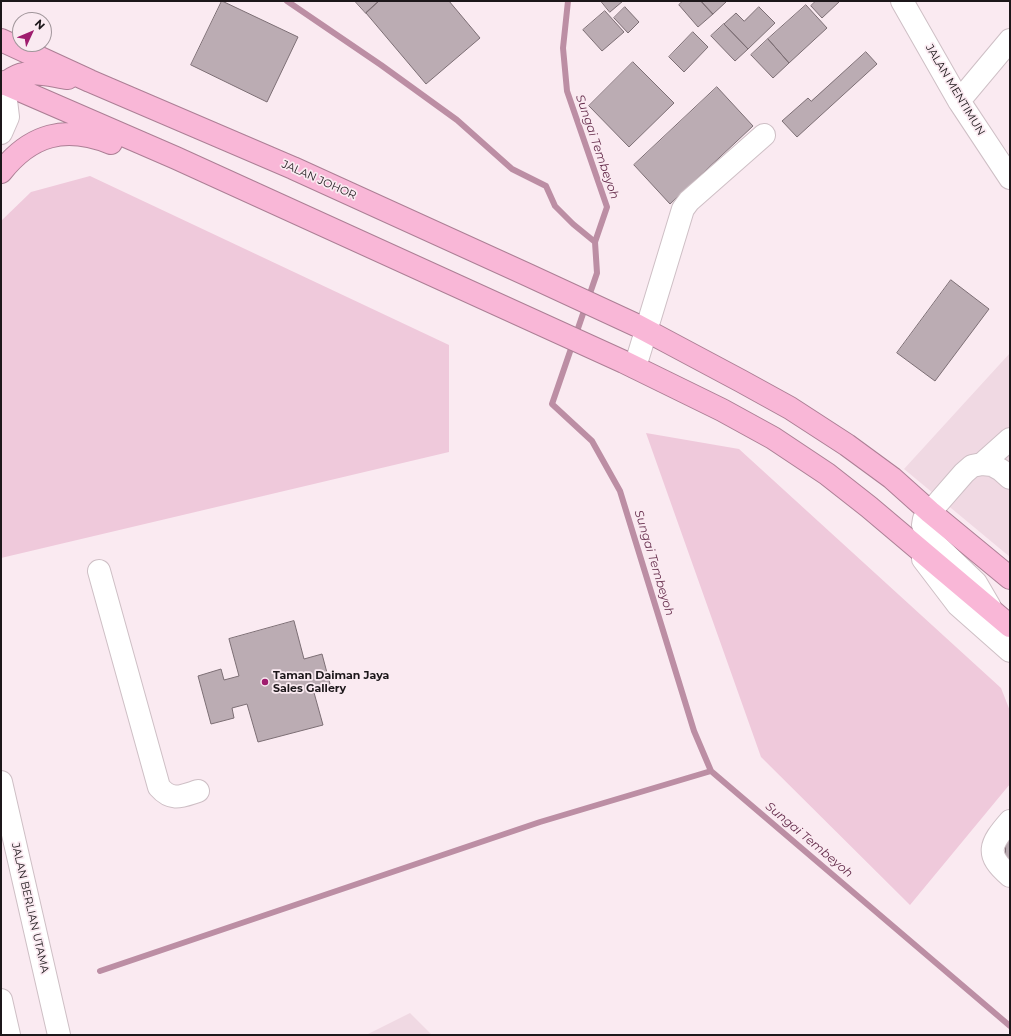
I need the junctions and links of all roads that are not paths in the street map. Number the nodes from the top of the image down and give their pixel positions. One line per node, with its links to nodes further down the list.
1 (905, 2): 6 (street, JALAN MENTIMUN)
2 (1, 40): 5 (highway, JALAN JOHOR)
3 (1010, 40): 6 (street)
4 (2, 81): 5 (highway); 7 (street); 9 (highway)
5 (90, 81): 12 (highway, JALAN JOHOR)
6 (959, 101): 11 (street, JALAN MENTIMUN)
7 (1, 133)
8 (764, 135): 12 (street)
9 (176, 158): 10 (highway); 13 (highway)
10 (1, 172)
11 (1010, 178)
12 (640, 328): 13 (street); 17 (highway, JALAN JOHOR)
13 (629, 364): 18 (highway)
14 (1010, 439): 15 (street)
15 (982, 464): 16 (street); 17 (street)
16 (1010, 478)
17 (930, 512): 20 (highway, JALAN JOHOR); 21 (street)
18 (910, 542): 21 (highway); 23 (street)
19 (99, 570): 25 (street)
20 (1010, 578)
21 (993, 612): 22 (highway)
22 (1010, 626)
23 (1010, 651)
24 (1, 782): 30 (street, JALAN BERLIAN UTAMA)
25 (198, 791)
26 (1010, 821): 27 (street)
27 (1010, 876)
28 (1, 1000): 29 (street)
29 (9, 1035)
30 (59, 1035)

